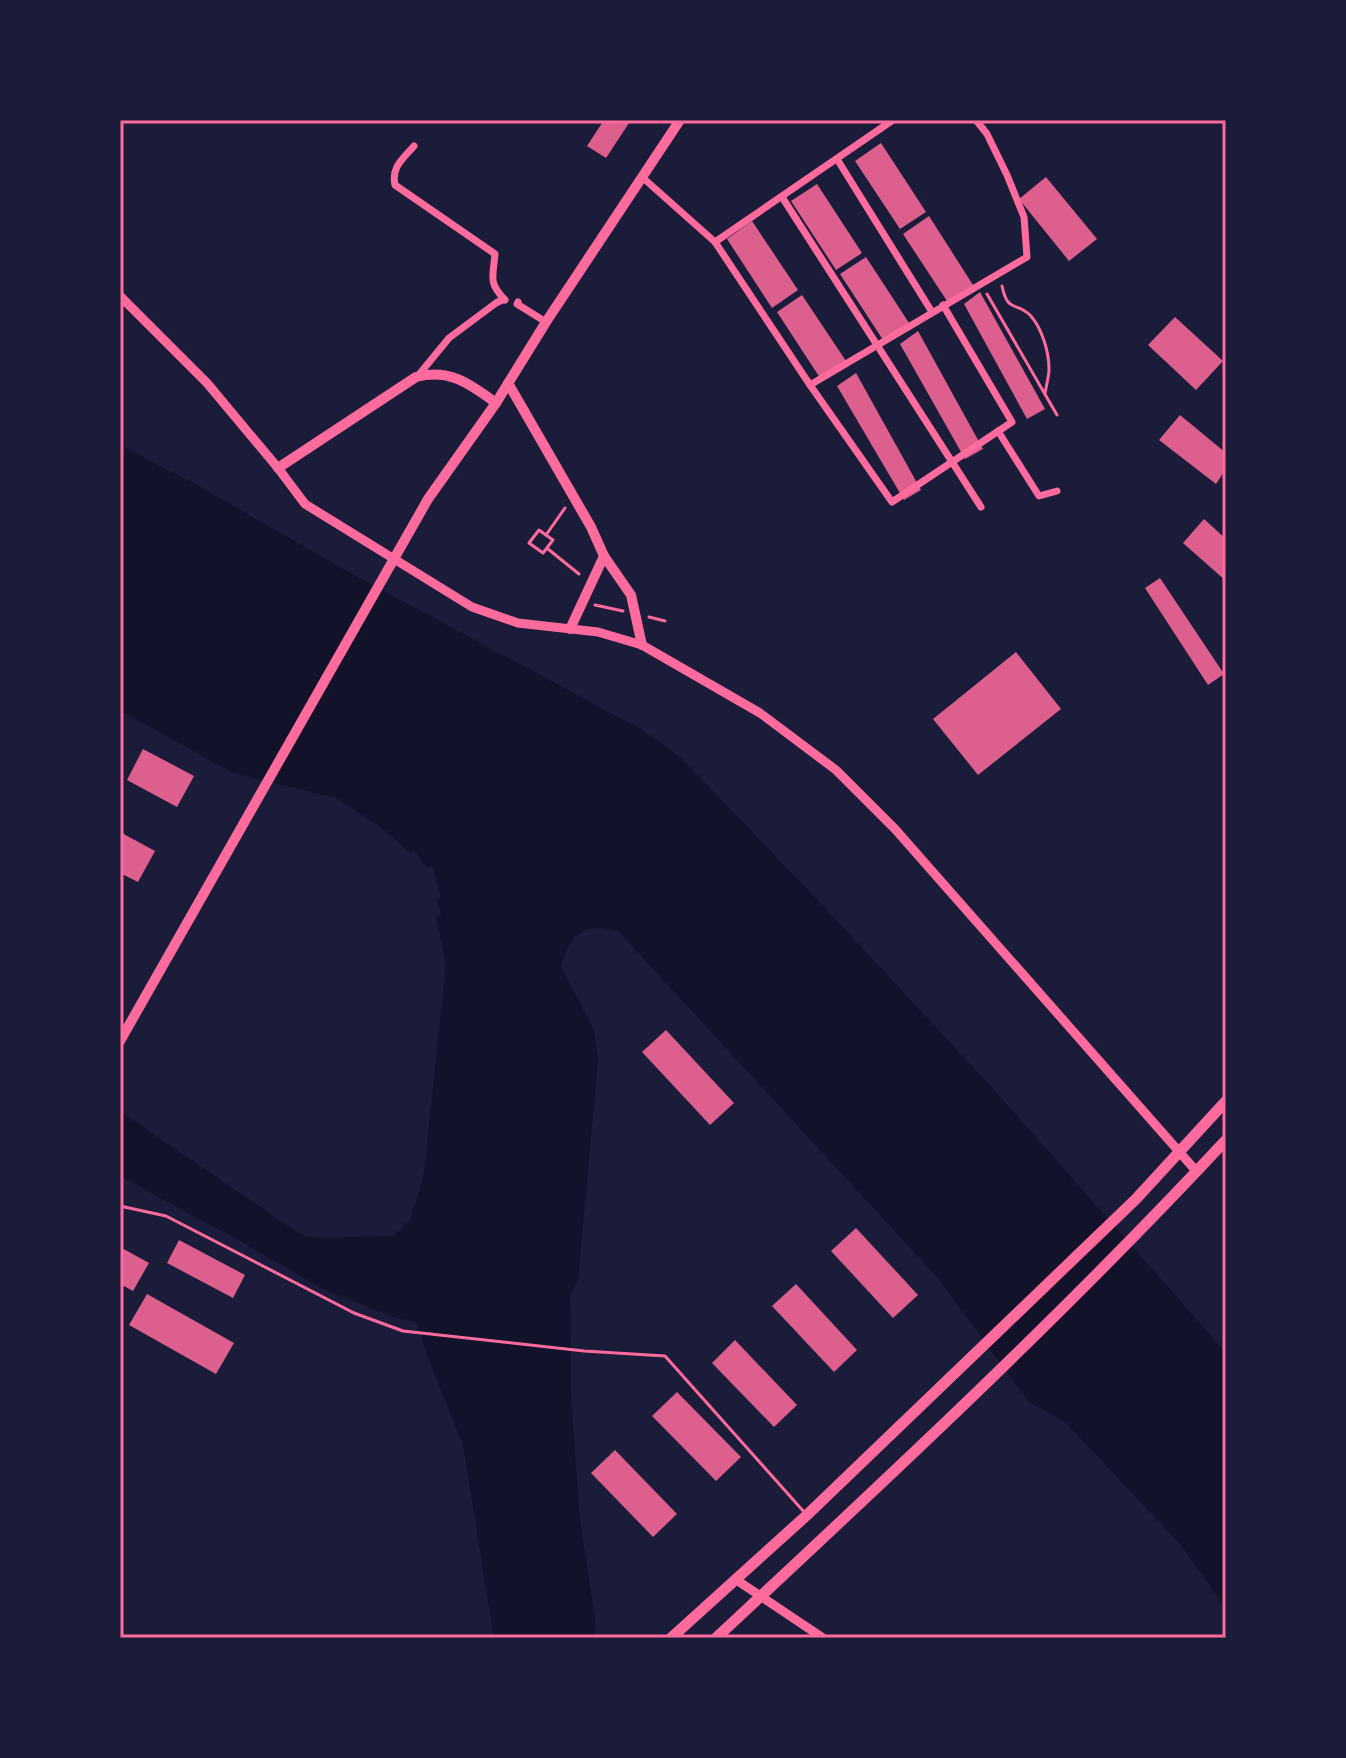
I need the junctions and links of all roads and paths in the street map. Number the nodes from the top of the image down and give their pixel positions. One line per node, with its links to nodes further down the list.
1 (680, 120): 6 (main road)
2 (893, 120): 5 (street)
3 (976, 120): 9 (street)
4 (414, 146): 12 (street)
5 (837, 159): 7 (street); 14 (street)
6 (642, 177): 8 (street); 15 (main road)
7 (782, 197): 8 (street); 16 (street)
8 (715, 242): 19 (street)
9 (1001, 273): 10 (street); 20 (path)
10 (981, 284): 13 (street); 20 (path)
11 (120, 296): 25 (street)
12 (502, 297): 15 (street); 17 (street)
13 (943, 305): 14 (street); 23 (street)
14 (932, 312): 16 (street)
15 (546, 322): 18 (main road)
16 (877, 344): 19 (street); 24 (street)
17 (416, 377): 21 (main road); 25 (main road)
18 (508, 383): 21 (main road); 27 (main road)
19 (810, 385): 24 (street)
20 (1045, 394): 22 (path)
21 (496, 403): 38 (main road)
22 (1057, 415)
23 (998, 431): 24 (street); 26 (street)
24 (952, 460): 28 (street)
25 (278, 468): 36 (street)
26 (1057, 491)
27 (573, 496): 29 (path); 31 (main road)
28 (981, 507)
29 (546, 535): 30 (path); 30 (path)
30 (547, 548): 32 (path)
31 (604, 556): 32 (main road); 34 (main road)
32 (592, 584): 33 (main road)
33 (583, 602): 34 (path); 36 (main road)
34 (635, 614): 35 (path); 37 (main road)
35 (665, 621)
36 (570, 629): 37 (street)
37 (642, 645): 41 (street)
38 (120, 1041)
39 (1226, 1101): 41 (main road)
40 (1226, 1140): 42 (main road)
41 (1178, 1152): 42 (street); 44 (main road)
42 (1197, 1172): 46 (main road)
43 (120, 1206): 44 (lane)
44 (807, 1515): 45 (main road)
45 (735, 1579): 46 (street); 47 (main road)
46 (761, 1596): 48 (main road); 49 (street)
47 (671, 1638)
48 (716, 1638)
49 (823, 1638)

